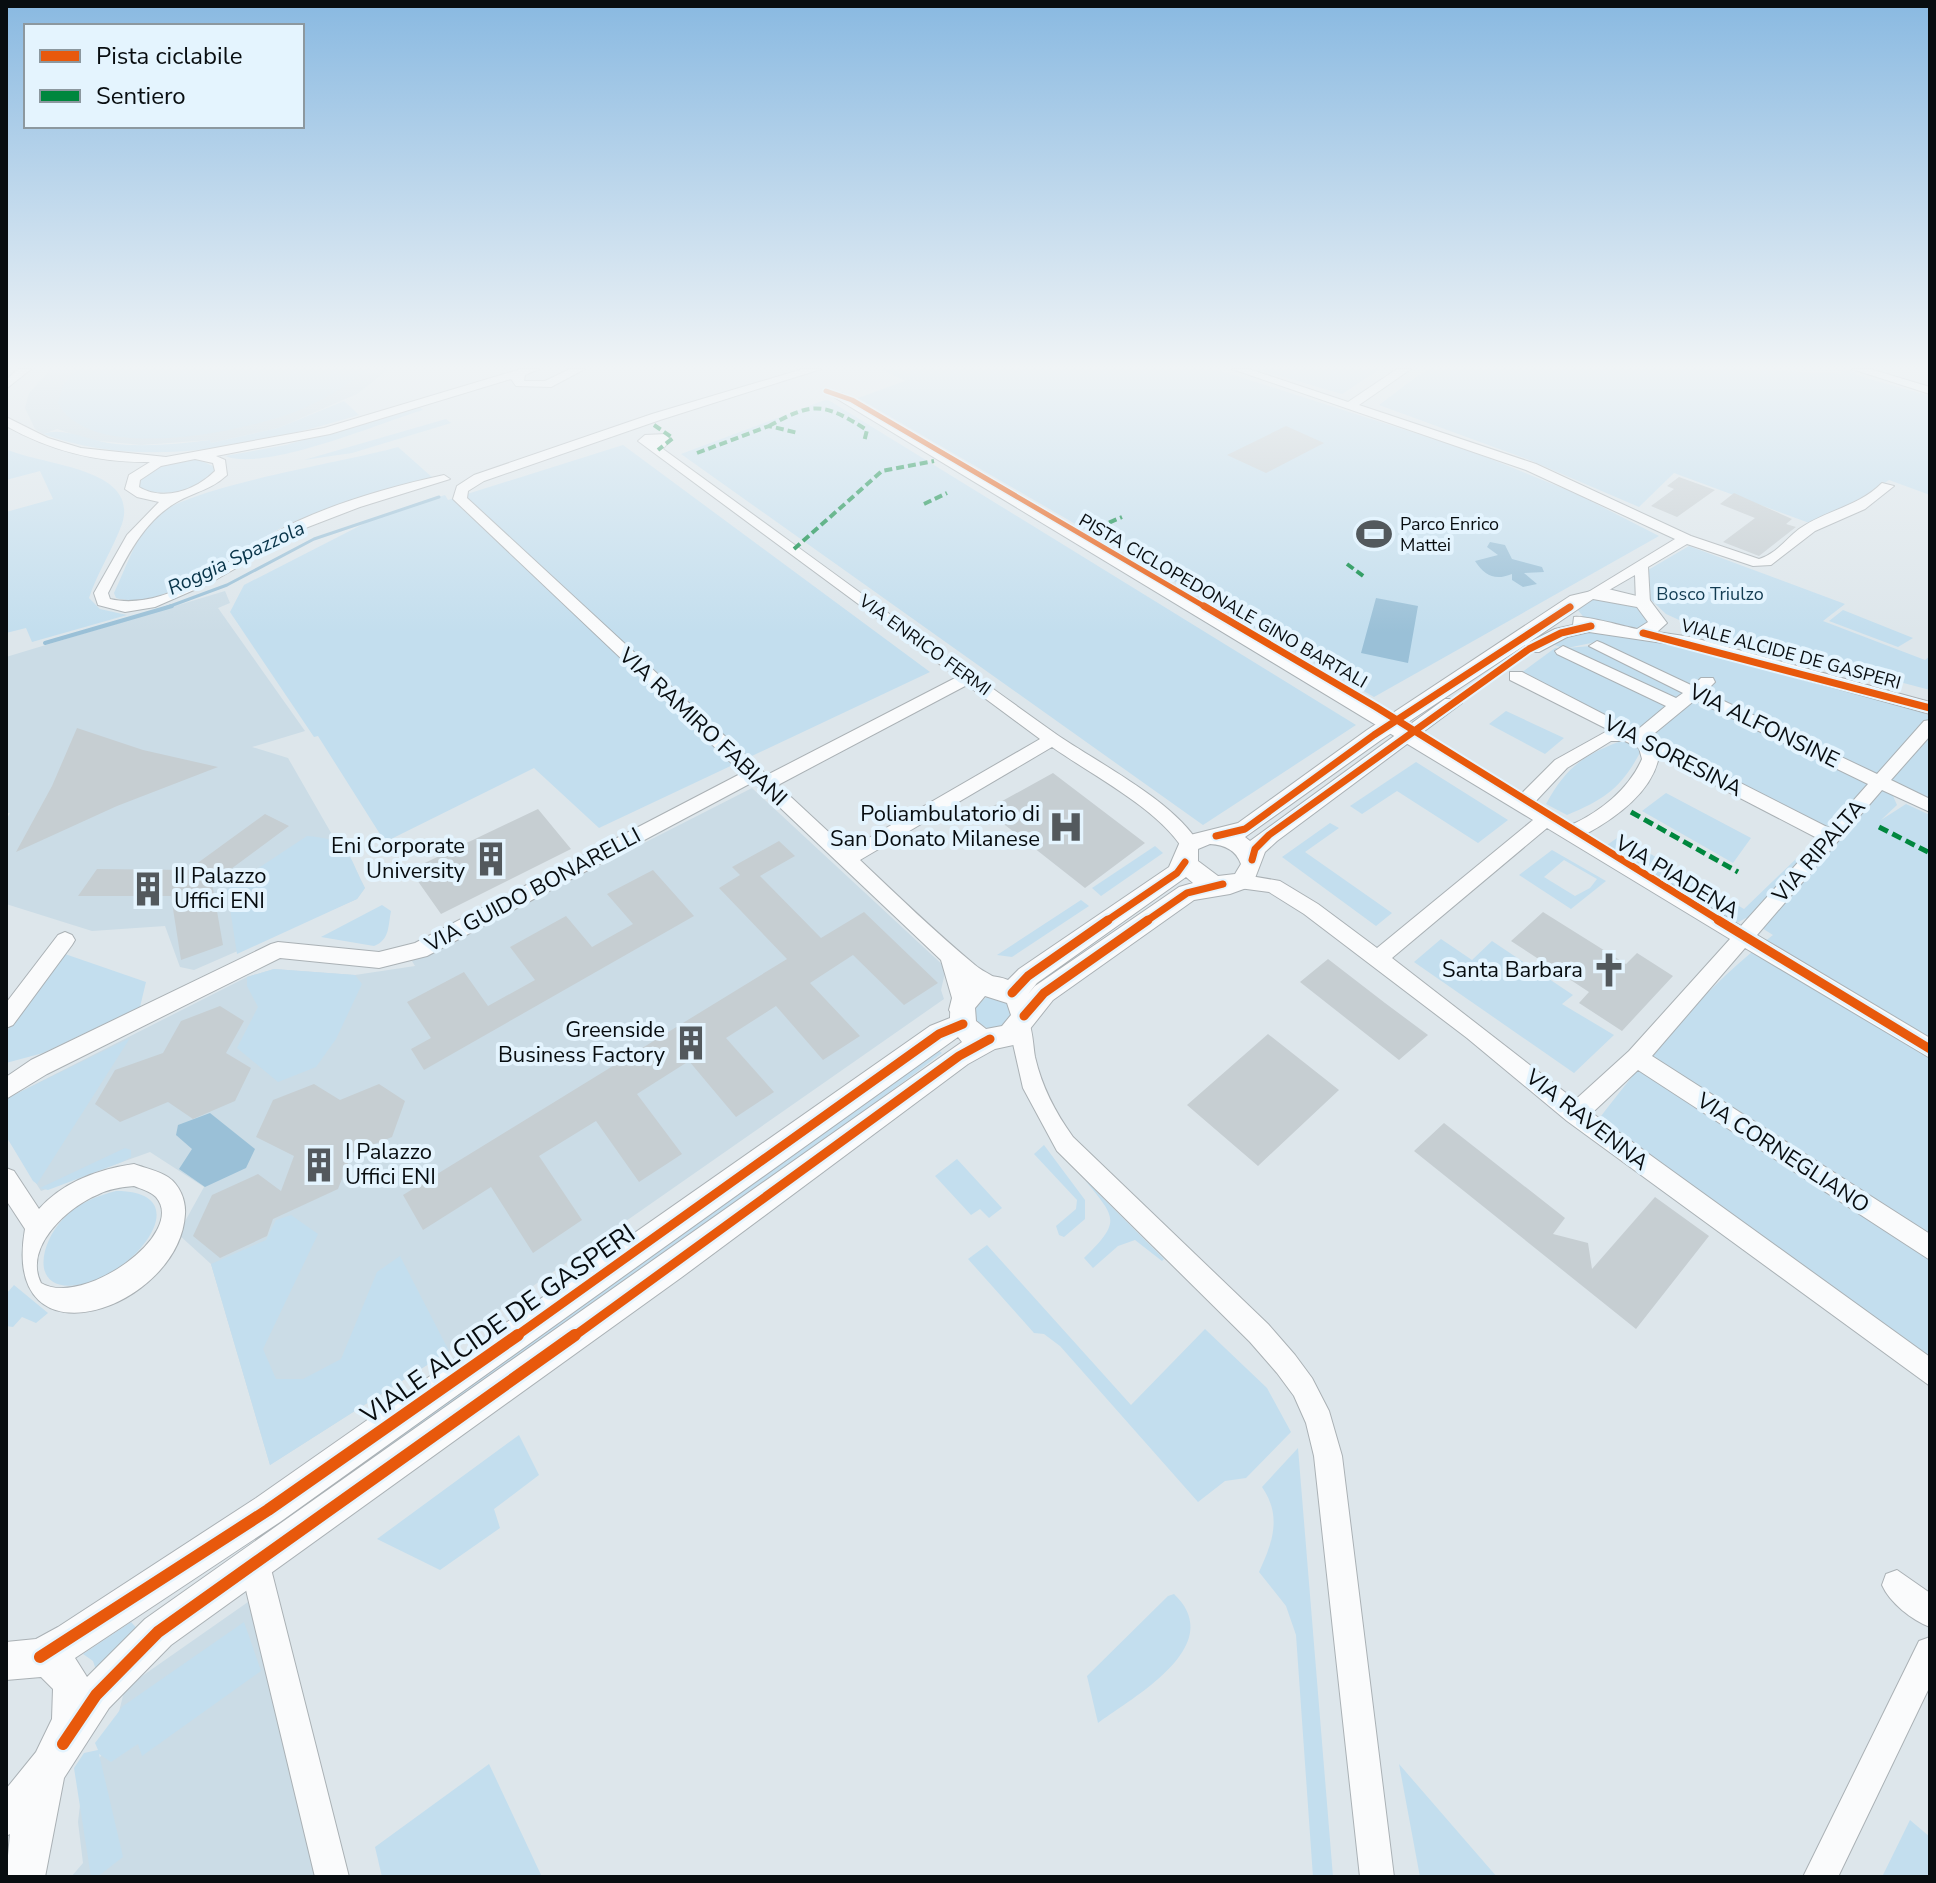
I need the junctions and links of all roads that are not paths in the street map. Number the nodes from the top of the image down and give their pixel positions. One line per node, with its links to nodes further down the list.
1 (68, 457): 10 (street)
2 (116, 457): 3 (street)
3 (159, 457)
4 (181, 457): 10 (street)
5 (207, 457): 13 (street)
6 (540, 457): 33 (street, VIA RAMIRO FABIANI)
7 (667, 457): 24 (street, VIA ENRICO FERMI)
8 (941, 457): 30 (street, VIA PIADENA)
9 (1501, 457): 14 (street)
10 (122, 477): 13 (street)
11 (444, 479): 13 (street)
12 (1887, 486): 14 (street)
13 (178, 495)
14 (1686, 539): 15 (street)
15 (1642, 568): 16 (street); 18 (street)
16 (1592, 594): 17 (street); 18 (street, VIALE ALCIDE DE GASPERI)
17 (1570, 607): 19 (street); 30 (street)
18 (1649, 609): 20 (street); 26 (street, VIALE ALCIDE DE GASPERI)
19 (1591, 626): 20 (street, VIALE ALCIDE DE GASPERI); 30 (street)
20 (1643, 633): 28 (street, VIALE ALCIDE DE GASPERI)
21 (1597, 646): 25 (street, VIA ALFONSINE)
22 (1563, 651): 27 (street)
23 (1516, 676): 31 (street, VIA SORESINA)
24 (969, 677): 32 (street, VIA ENRICO FERMI); 33 (street, VIA GUIDO BONARELLI)
25 (1701, 687): 27 (street); 34 (street, VIA ALFONSINE)
26 (1930, 697)
27 (1679, 706): 31 (street)
28 (1930, 708)
29 (1930, 725): 34 (street, VIA RIPALTA)
30 (1398, 730): 35 (street, VIA PIADENA); 39 (street); 43 (street)
31 (1638, 738): 35 (street); 38 (street); 40 (street, VIA SORESINA)
32 (1052, 739): 41 (street, VIA ENRICO FERMI); 42 (street)
33 (760, 779): 42 (street, VIA RAMIRO FABIANI); 55 (street, VIA GUIDO BONARELLI)
34 (1880, 782): 36 (street, VIA ALFONSINE); 40 (street, VIA RIPALTA)
35 (1522, 804): 37 (street, VIA PIADENA)
36 (1930, 806)
37 (1546, 819): 38 (street, VIA PIADENA); 49 (street)
38 (1570, 833): 46 (street, VIA PIADENA)
39 (1216, 836): 41 (street); 43 (street)
40 (1831, 837): 46 (street, VIA RIPALTA)
41 (1188, 853): 44 (street); 45 (street, VIALE ALCIDE DE GASPERI)
42 (847, 859): 48 (street, VIA RAMIRO FABIANI)
43 (1252, 860): 44 (street)
44 (1231, 883): 45 (street, VIALE ALCIDE DE GASPERI); 49 (street, VIA RAVENNA)
45 (1109, 935): 50 (street, VIALE ALCIDE DE GASPERI); 52 (street, VIALE ALCIDE DE GASPERI)
46 (1743, 937): 53 (street, VIA PIADENA); 54 (street, VIA RIPALTA)
47 (65, 940): 51 (street)
48 (950, 956): 50 (street, VIA RAMIRO FABIANI); 52 (street)
49 (1377, 959): 58 (street, VIA RAVENNA)
50 (1003, 990): 52 (street); 52 (street, VIALE ALCIDE DE GASPERI)
51 (6, 1019)
52 (998, 1028): 63 (street, VIALE ALCIDE DE GASPERI); 67 (street, VIALE ALCIDE DE GASPERI); 72 (street)
53 (1930, 1049)
54 (1637, 1058): 58 (street, VIA RIPALTA); 61 (street, VIA CORNEGLIANO)
55 (39, 1067): 56 (street, VIA GUIDO BONARELLI); 57 (street, VIA GUIDO BONARELLI)
56 (6, 1069)
57 (6, 1089)
58 (1575, 1114): 62 (street, VIA RAVENNA)
59 (6, 1179): 60 (street)
60 (38, 1228): 60 (street)
61 (1930, 1248)
62 (1930, 1373)
63 (255, 1565): 68 (street, VIALE ALCIDE DE GASPERI); 71 (street)
64 (1897, 1585): 65 (street)
65 (1930, 1612)
66 (1930, 1652): 73 (street)
67 (17, 1657): 68 (street)
68 (59, 1752): 69 (street); 70 (street)
69 (6, 1816)
70 (24, 1877)
71 (332, 1877)
72 (1377, 1877)
73 (1820, 1877)

